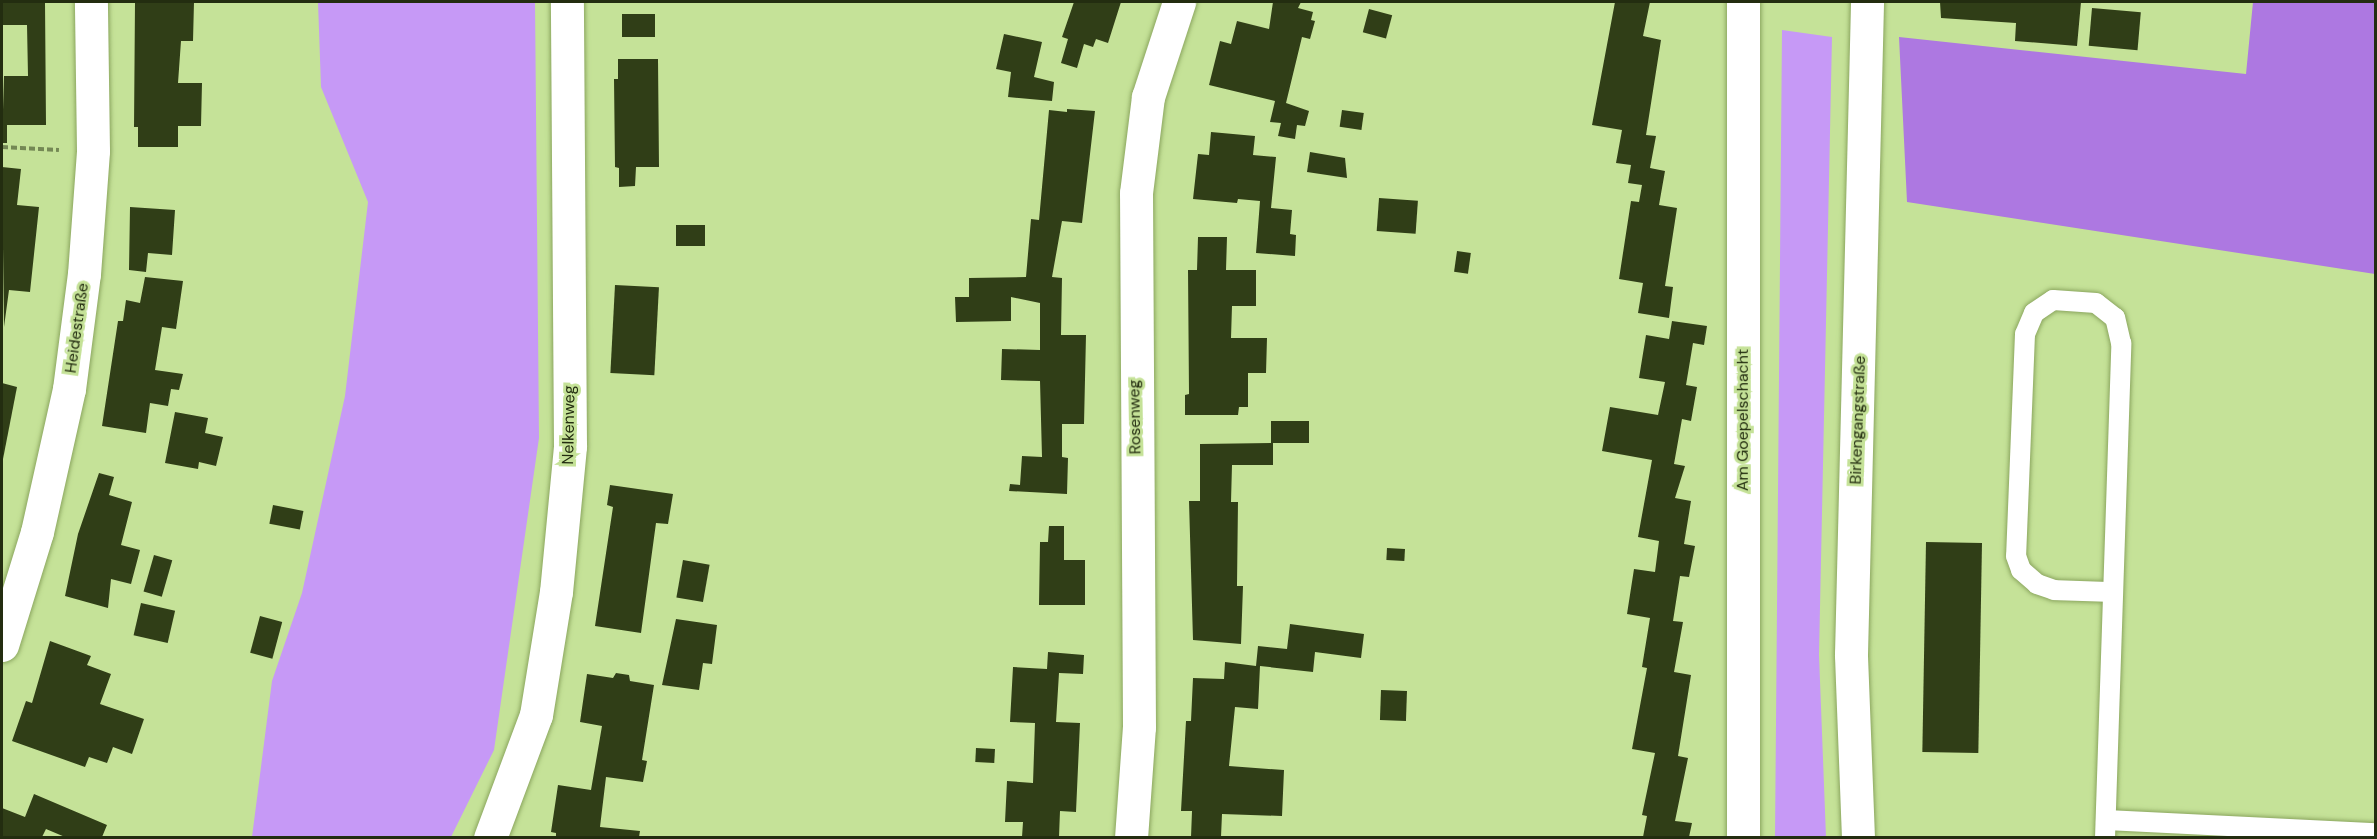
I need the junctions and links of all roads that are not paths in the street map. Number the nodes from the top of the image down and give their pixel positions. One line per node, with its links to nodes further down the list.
1 (91, 2): 7 (street, Heidestraße)
2 (567, 2): 11 (street, Nelkenweg)
3 (1179, 2): 12 (street, Rosenweg)
4 (1743, 2): 13 (street, Am Goepelschacht)
5 (1867, 2): 14 (street, Birkengangstraße)
6 (2112, 592): 6 (lane); 8 (lane)
7 (2, 645)
8 (2105, 829): 9 (lane)
9 (2287, 833): 10 (lane)
10 (2376, 833)
11 (490, 837)
12 (1131, 837)
13 (1743, 837)
14 (1858, 837)

